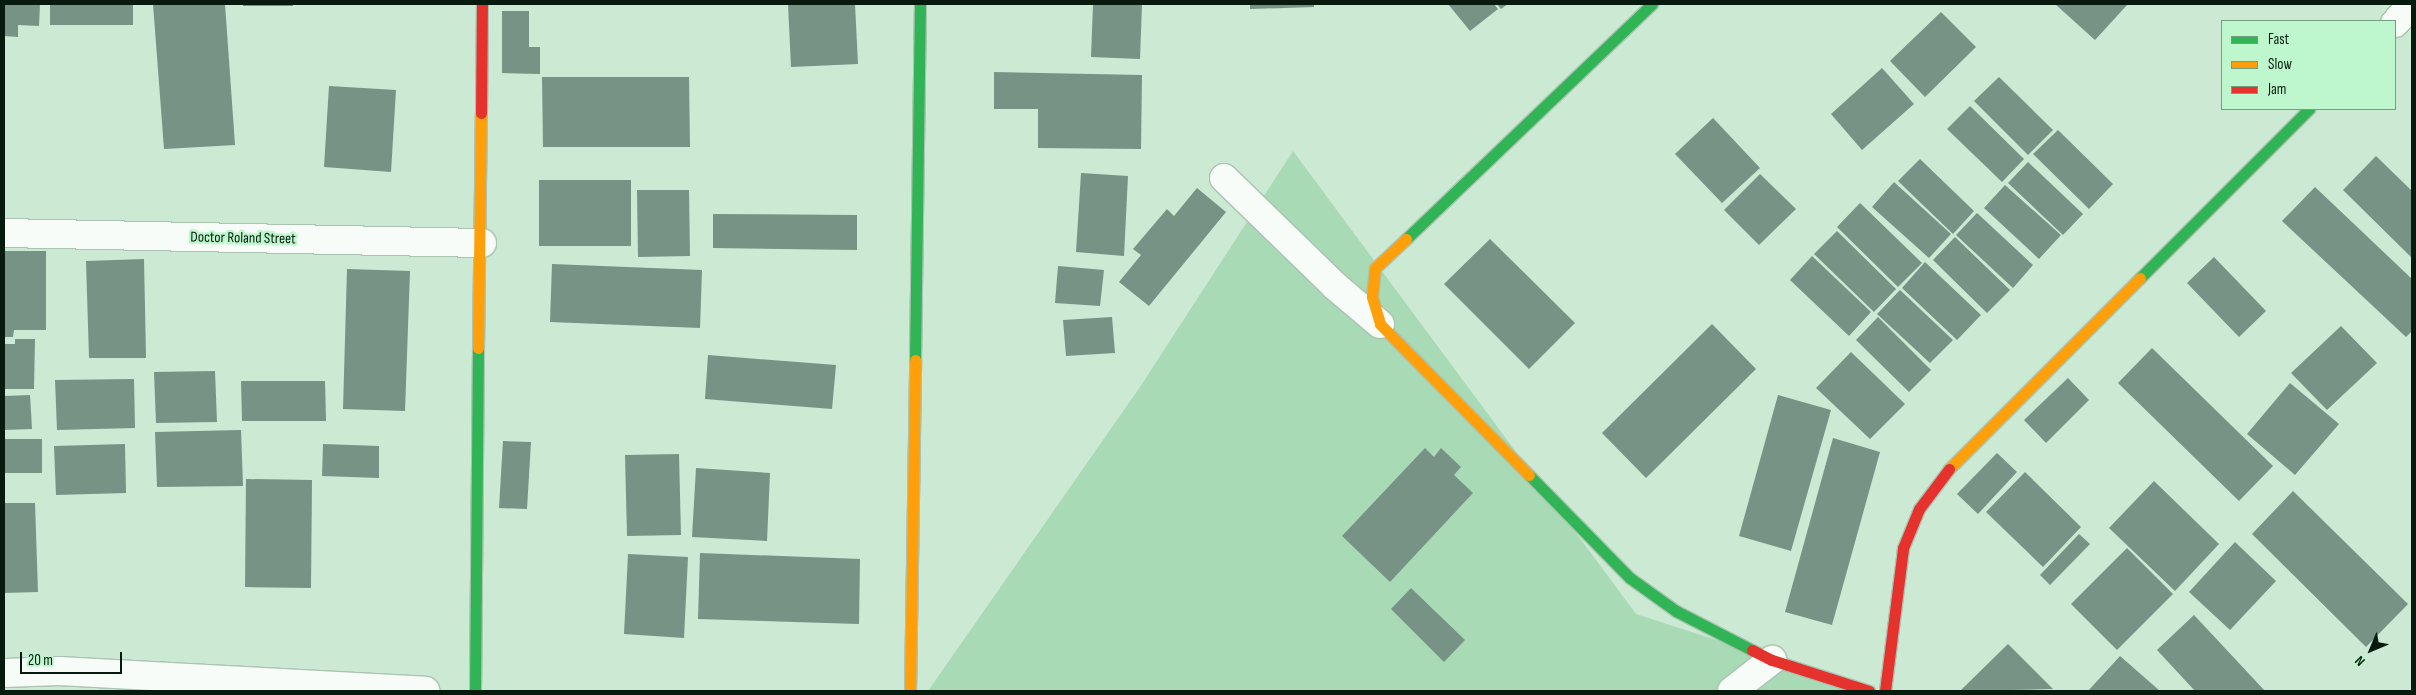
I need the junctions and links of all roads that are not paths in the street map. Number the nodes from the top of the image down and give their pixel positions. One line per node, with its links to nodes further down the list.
1 (482, 4): 7 (street)
2 (920, 4): 13 (street)
3 (1652, 4): 8 (street)
4 (2308, 110): 16 (street)
5 (1224, 178): 8 (street)
6 (4, 233): 7 (street, Doctor Roland Street)
7 (482, 243): 12 (street)
8 (1380, 324): 9 (street)
9 (1772, 660): 14 (street); 15 (street)
10 (4, 673): 11 (street)
11 (425, 691)
12 (475, 691)
13 (910, 691)
14 (1732, 691)
15 (1869, 691)
16 (1885, 691)

